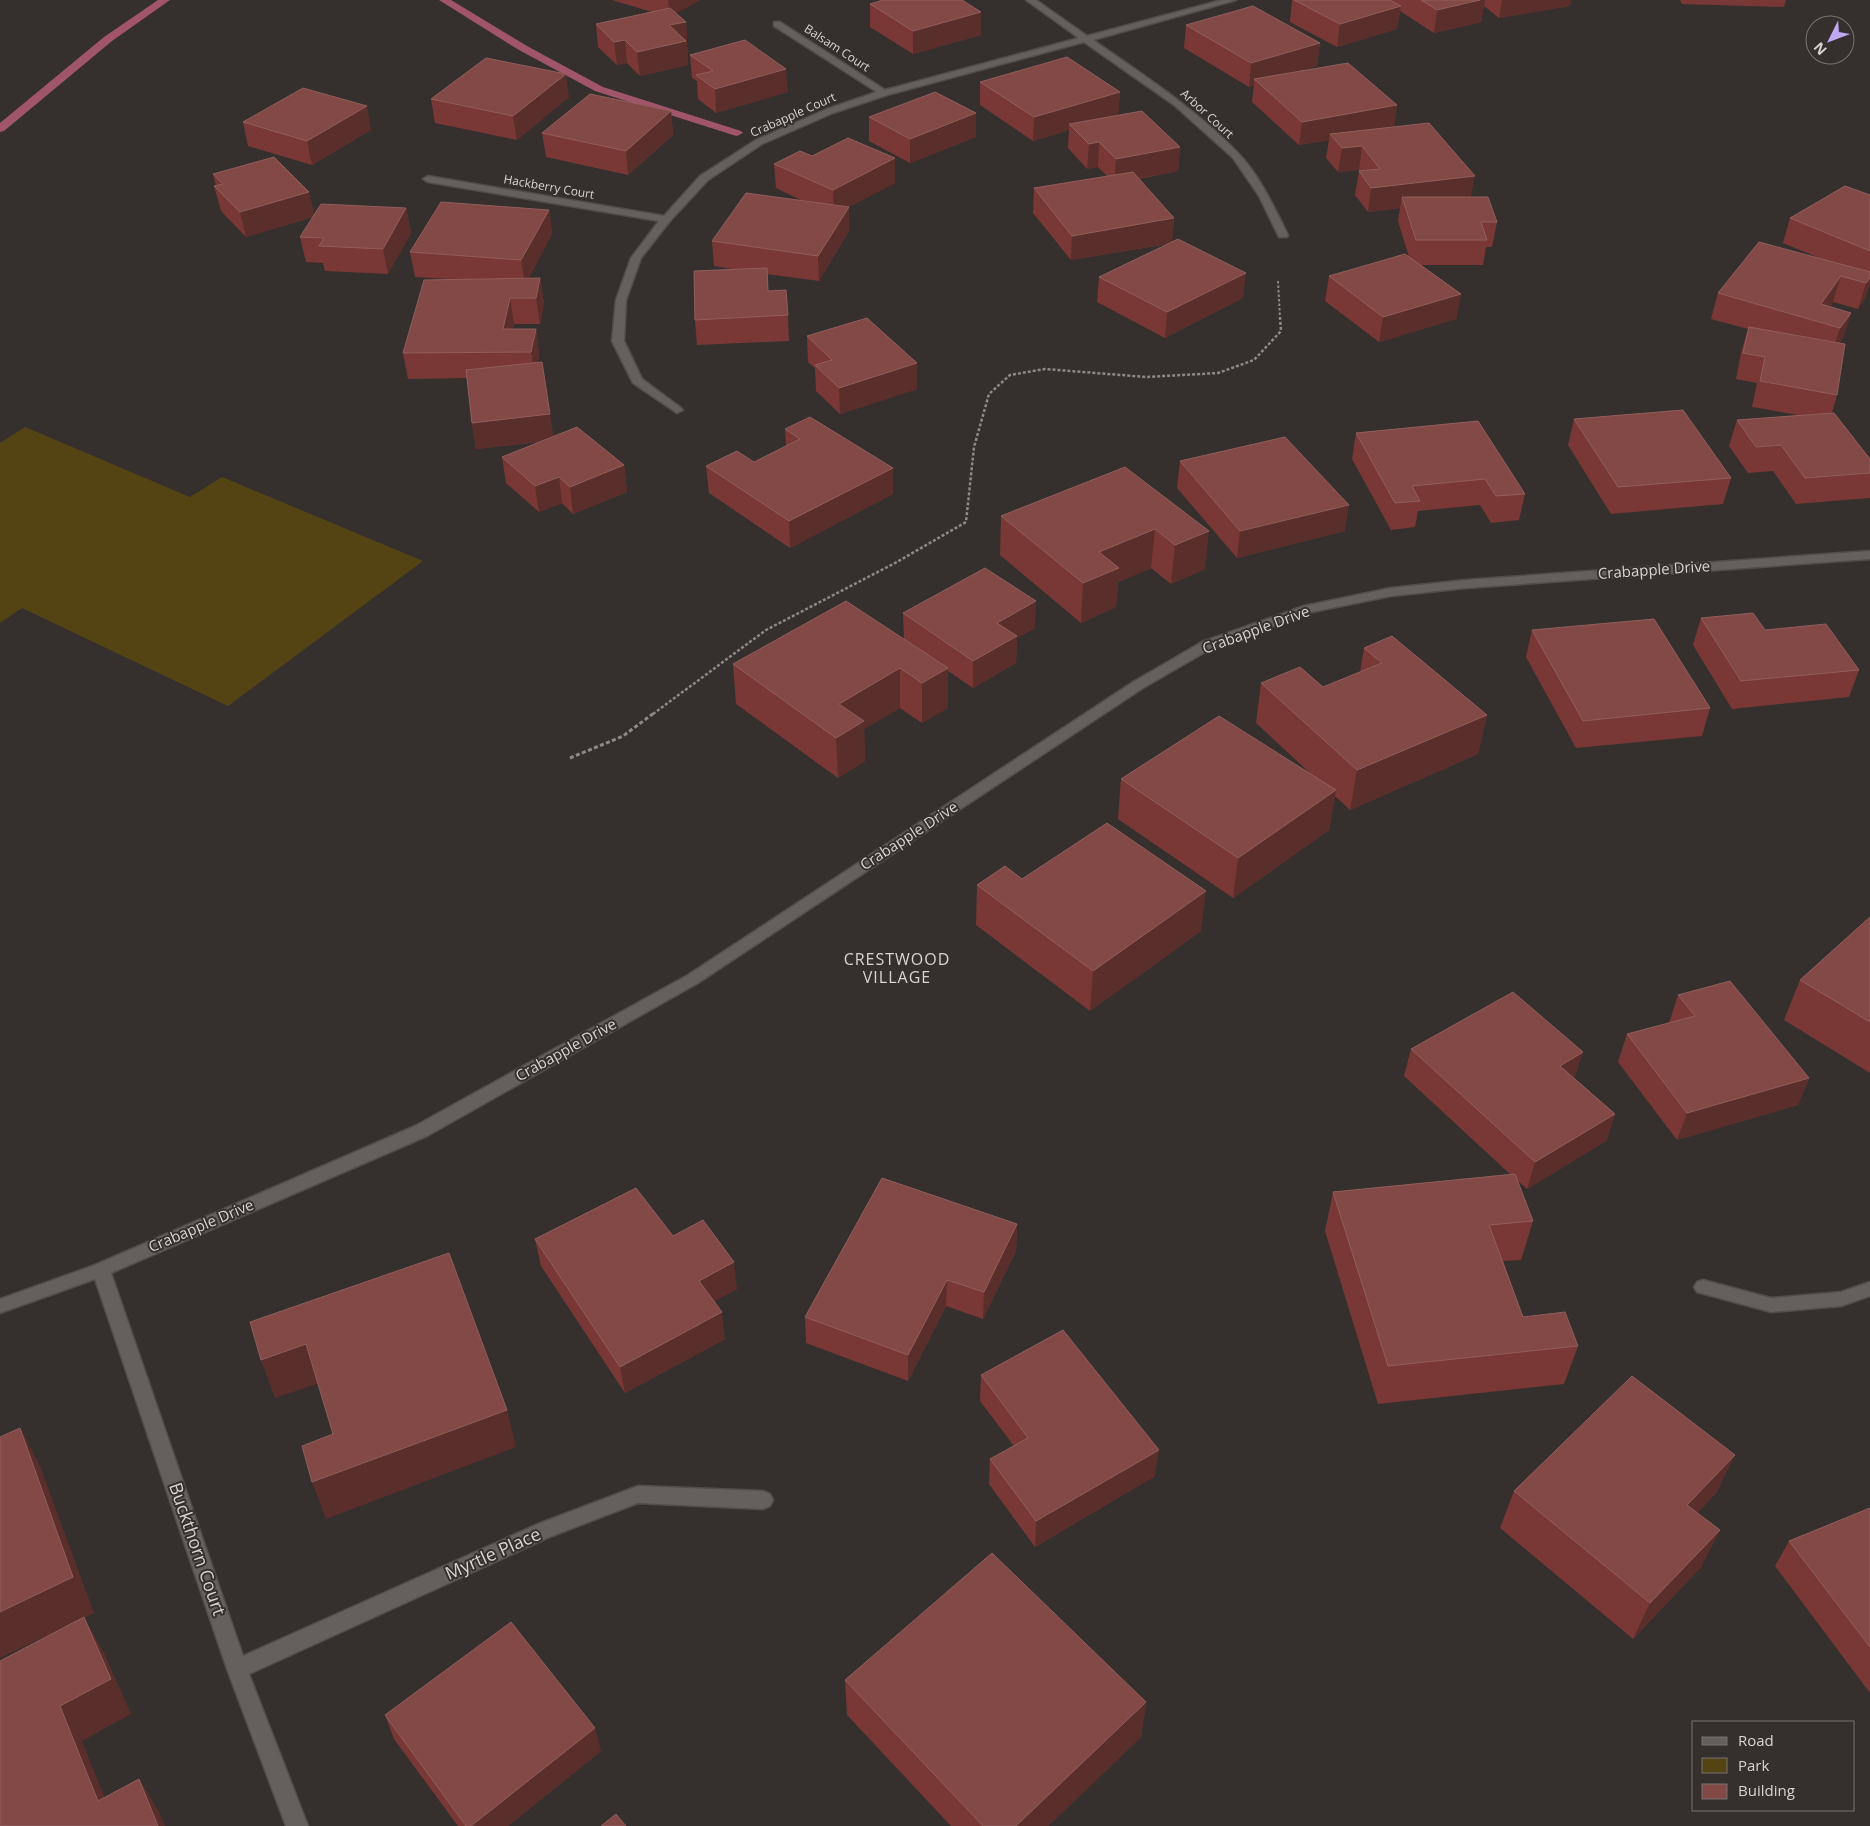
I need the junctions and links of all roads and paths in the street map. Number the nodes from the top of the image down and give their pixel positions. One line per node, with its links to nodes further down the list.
1 (1030, 0): 4 (street, Arbor Court)
2 (1232, 0): 4 (street)
3 (777, 24): 5 (street, Balsam Court)
4 (1086, 39): 5 (street, Crabapple Court); 8 (street, Arbor Court)
5 (884, 93): 7 (street, Crabapple Court)
6 (428, 179): 7 (street, Hackberry Court)
7 (666, 219): 10 (street, Crabapple Court)
8 (1283, 235)
9 (1278, 281): 12 (path)
10 (677, 410)
11 (1870, 555): 13 (street, Crabapple Drive)
12 (570, 758)
13 (101, 1270): 16 (street, Crabapple Drive); 18 (street, Buckthorn Court)
14 (1703, 1288): 15 (street)
15 (1870, 1289)
16 (0, 1306)
17 (763, 1500): 18 (street, Myrtle Place)
18 (237, 1669): 19 (street, Buckthorn Court)
19 (297, 1826)

